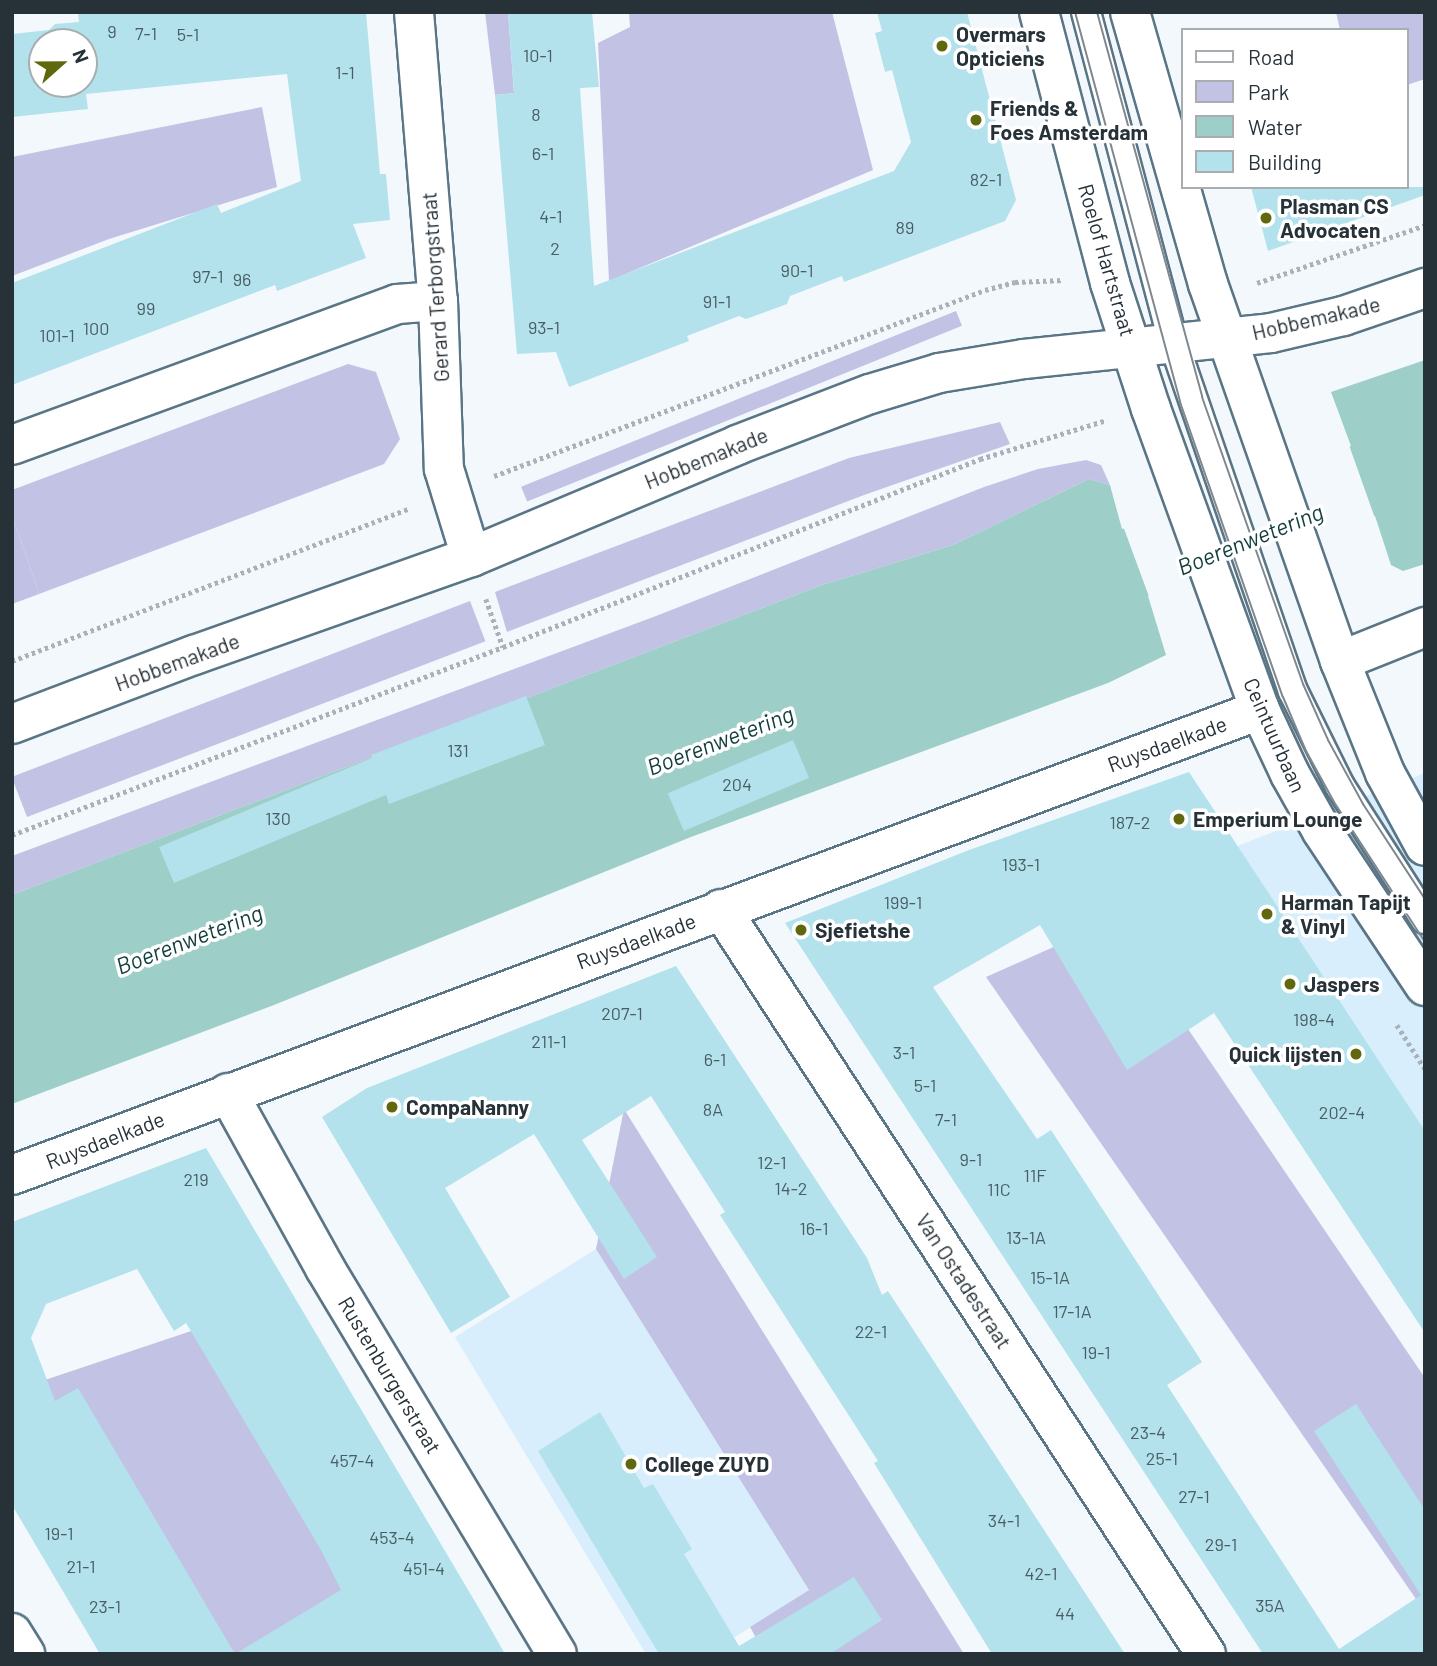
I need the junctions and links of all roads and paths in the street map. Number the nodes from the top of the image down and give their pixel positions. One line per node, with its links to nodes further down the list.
1 (414, 12): 9 (street, Gerard Terborgstraat)
2 (1039, 12): 6 (street, Roelof Hartstraat)
3 (1086, 12): 11 (lane, Roelof Hartstraat)
4 (1130, 12): 7 (street)
5 (1425, 225): 7 (path)
6 (1110, 283): 12 (street, Roelof Hartstraat); 15 (path)
7 (1209, 284): 10 (street)
8 (1425, 288): 10 (street, Hobbemakade)
9 (438, 301): 14 (street); 15 (street, Gerard Terborgstraat)
10 (1226, 337): 11 (street, Hobbemakade); 20 (street)
11 (1173, 341): 12 (street, Hobbemakade); 26 (lane, Ceintuurbaan)
12 (1131, 346): 16 (street, Hobbemakade); 17 (street, Roelof Hartstraat)
13 (1105, 420): 23 (path)
14 (12, 445)
15 (449, 493): 16 (street, Gerard Terborgstraat); 19 (path)
16 (471, 557): 22 (street, Hobbemakade)
17 (1213, 580): 21 (street, Ceintuurbaan)
18 (1425, 627): 20 (street)
19 (12, 661)
20 (1340, 661): 24 (street)
21 (1260, 710): 25 (street, Ruysdaelkade); 27 (street, Ceintuurbaan)
22 (12, 724)
23 (12, 835)
24 (1425, 846)
25 (720, 909): 28 (street, Ruysdaelkade); 33 (street, Van Ostadestraat)
26 (1425, 919)
27 (1425, 986)
28 (228, 1093): 29 (street, Ruysdaelkade); 32 (street, Rustenburgerstraat)
29 (12, 1175)
30 (12, 1633): 31 (street)
31 (25, 1654)
32 (557, 1654)
33 (1206, 1654)

